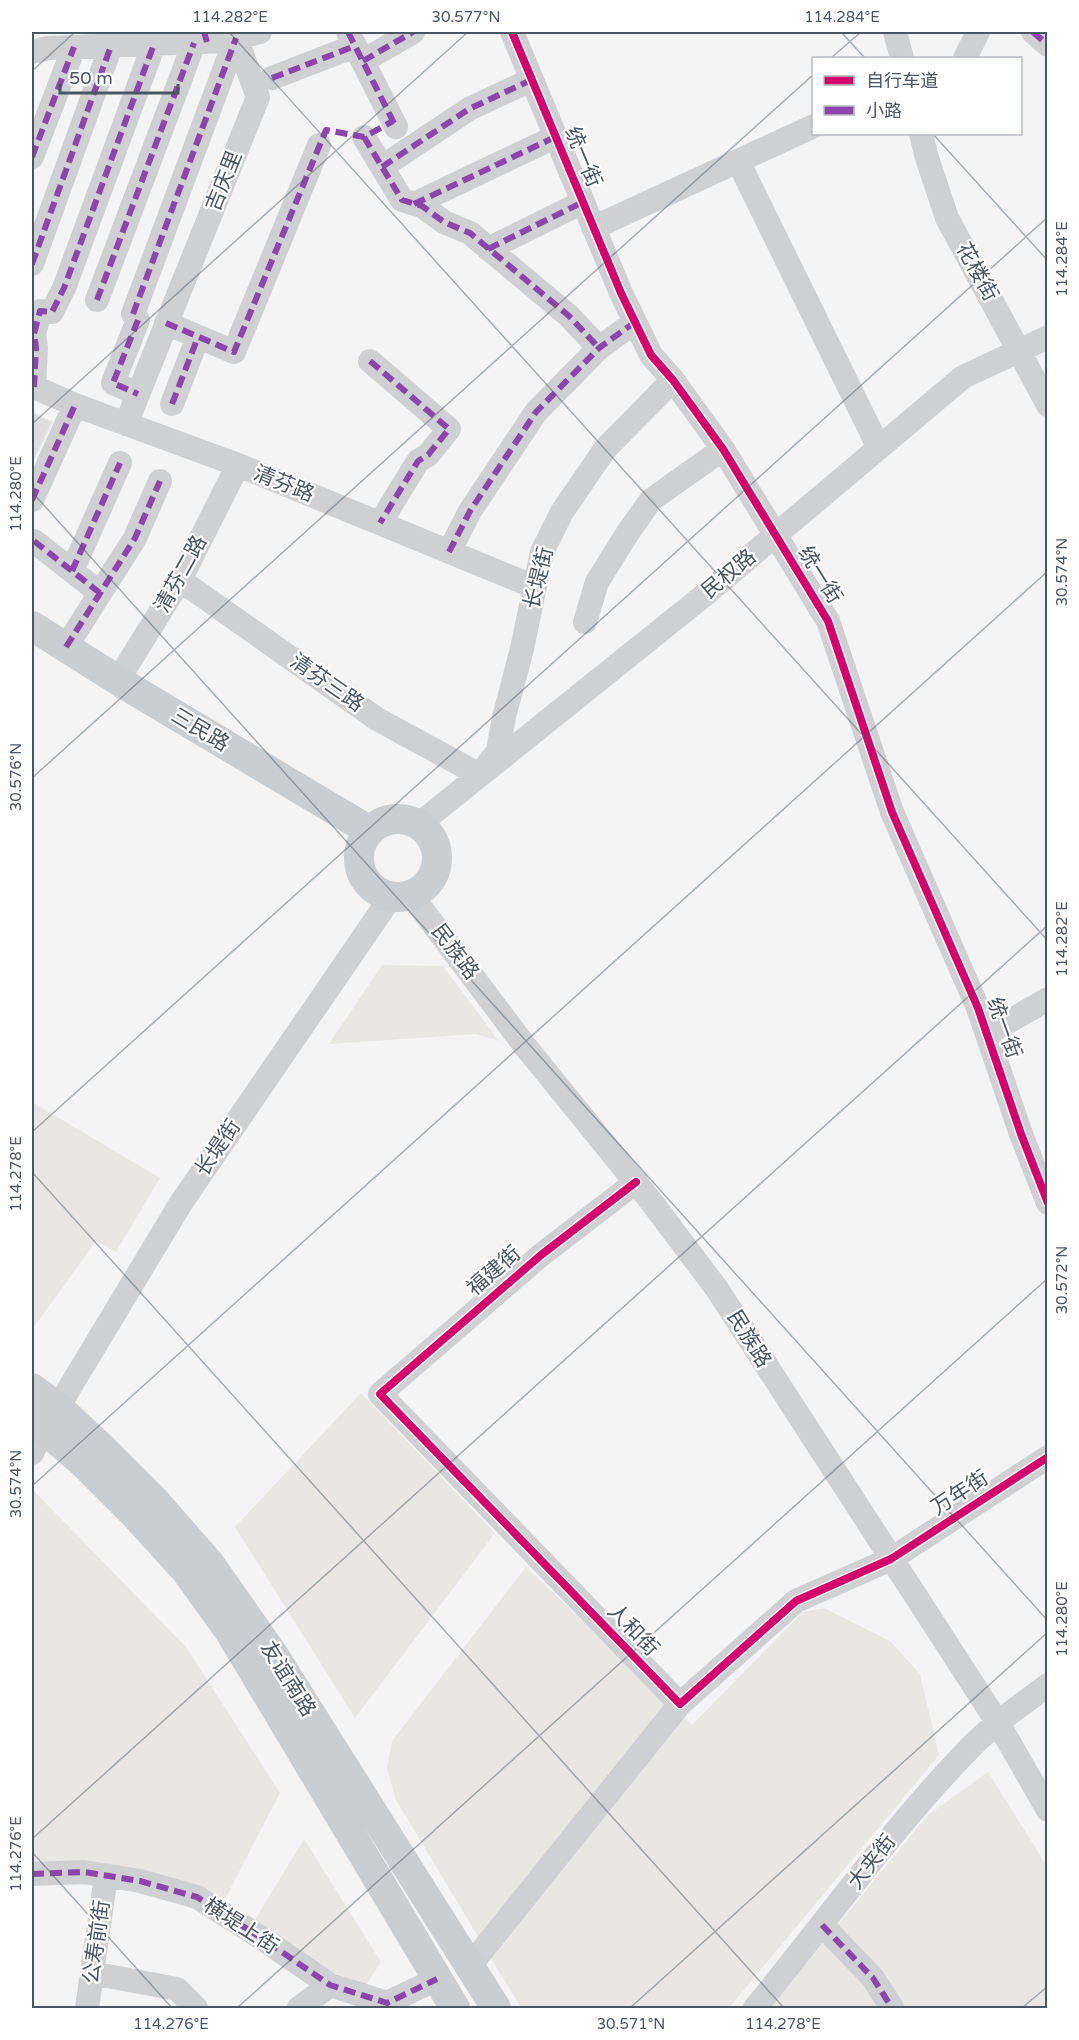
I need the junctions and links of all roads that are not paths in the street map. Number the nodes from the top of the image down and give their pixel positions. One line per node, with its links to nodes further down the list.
1 (260, 32): 7 (street)
2 (413, 32): 12 (street)
3 (512, 32): 18 (street, 统一街)
4 (896, 32): 15 (street)
5 (978, 32): 16 (street)
6 (1033, 32): 10 (street)
7 (236, 38): 8 (street); 36 (street, 吉庆里); 44 (street)
8 (202, 39): 9 (street); 33 (street)
9 (154, 44): 11 (street); 34 (street)
10 (1047, 45)
11 (111, 46): 13 (street); 32 (street)
12 (356, 46): 17 (street); 20 (street)
13 (74, 47): 14 (street); 25 (street)
14 (32, 52)
15 (902, 57)
16 (966, 57)
17 (272, 78)
18 (531, 80): 22 (street, 统一街); 27 (street)
19 (812, 126): 26 (street)
20 (396, 127)
21 (921, 135): 40 (street, 花楼街)
22 (555, 137): 28 (street, 统一街); 29 (street)
23 (364, 138): 27 (street)
24 (319, 145): 37 (street)
25 (32, 157)
26 (738, 161): 30 (street); 49 (street)
27 (382, 167): 29 (street)
28 (583, 202): 30 (street, 统一街); 31 (street)
29 (414, 204): 31 (street)
30 (593, 228): 35 (street, 统一街)
31 (488, 249): 39 (street)
32 (32, 264)
33 (97, 300)
34 (36, 309): 43 (street)
35 (635, 322): 39 (street); 42 (street, 统一街)
36 (166, 323): 37 (street); 44 (street, 吉庆里)
37 (198, 337): 45 (street)
38 (1047, 337): 40 (street, 民权路)
39 (599, 348): 58 (street)
40 (1019, 350): 47 (street, 花楼街); 49 (street, 民权路)
41 (369, 361): 55 (street)
42 (673, 380): 50 (street, 统一街); 61 (street, 长堤街)
43 (33, 387): 46 (street, 清芬路)
44 (138, 394): 48 (street, 吉庆里)
45 (172, 404)
46 (75, 405): 48 (street, 清芬路); 54 (street)
47 (1047, 405)
48 (126, 424): 52 (street, 清芬路)
49 (879, 448): 56 (street, 民权路)
50 (723, 449): 56 (street, 统一街); 63 (street)
51 (120, 463): 59 (street)
52 (238, 465): 55 (street, 清芬路); 60 (street, 清芬二路)
53 (160, 481): 62 (street)
54 (32, 500)
55 (380, 524): 58 (street, 清芬路)
56 (774, 536): 67 (street, 民权路); 72 (street, 统一街)
57 (34, 541): 59 (street)
58 (449, 552): 61 (street, 清芬路)
59 (72, 571): 62 (street)
60 (180, 580): 66 (street, 清芬二路); 67 (street, 清芬三路)
61 (535, 587): 67 (street, 长堤街)
62 (100, 592): 65 (street)
63 (585, 622)
64 (32, 626): 65 (main road, 三民路)
65 (66, 647): 66 (main road, 三民路)
66 (118, 680): 69 (main road, 三民路)
67 (480, 775): 68 (street, 民权路)
68 (418, 825): 69 (main road); 70 (main road)
69 (370, 831): 70 (main road)
70 (401, 896): 73 (street, 民族路); 77 (street, 长堤街)
71 (1047, 999): 72 (street)
72 (987, 1034): 74 (street, 统一街)
73 (636, 1182): 76 (street, 福建街); 79 (street, 民族路)
74 (1047, 1203)
75 (32, 1388): 77 (main road, 友谊南路)
76 (380, 1394): 81 (street, 人和街)
77 (41, 1427): 87 (main road, 友谊南路); 89 (main road, 友谊南路)
78 (1047, 1457): 79 (street, 万年街)
79 (891, 1559): 81 (street); 82 (street, 民族路)
80 (1047, 1684): 82 (street, 大夹街)
81 (680, 1704): 87 (street)
82 (998, 1723): 83 (street, 民族路); 86 (street, 大夹街)
83 (1047, 1810)
84 (32, 1874): 85 (street, 横堤上街)
85 (106, 1875): 88 (street, 公寿前街); 90 (street, 横堤上街)
86 (822, 1925): 96 (street, 大夹街); 97 (street)
87 (469, 1967): 91 (main road, 友谊南路)
88 (92, 1973): 92 (street); 93 (street, 公寿前街)
89 (437, 1979): 90 (street, 横堤上街); 95 (main road, 友谊南路)
90 (330, 1985): 94 (street)
91 (492, 2005)
92 (192, 2007)
93 (87, 2008)
94 (299, 2008)
95 (455, 2008)
96 (755, 2008)
97 (892, 2008)

